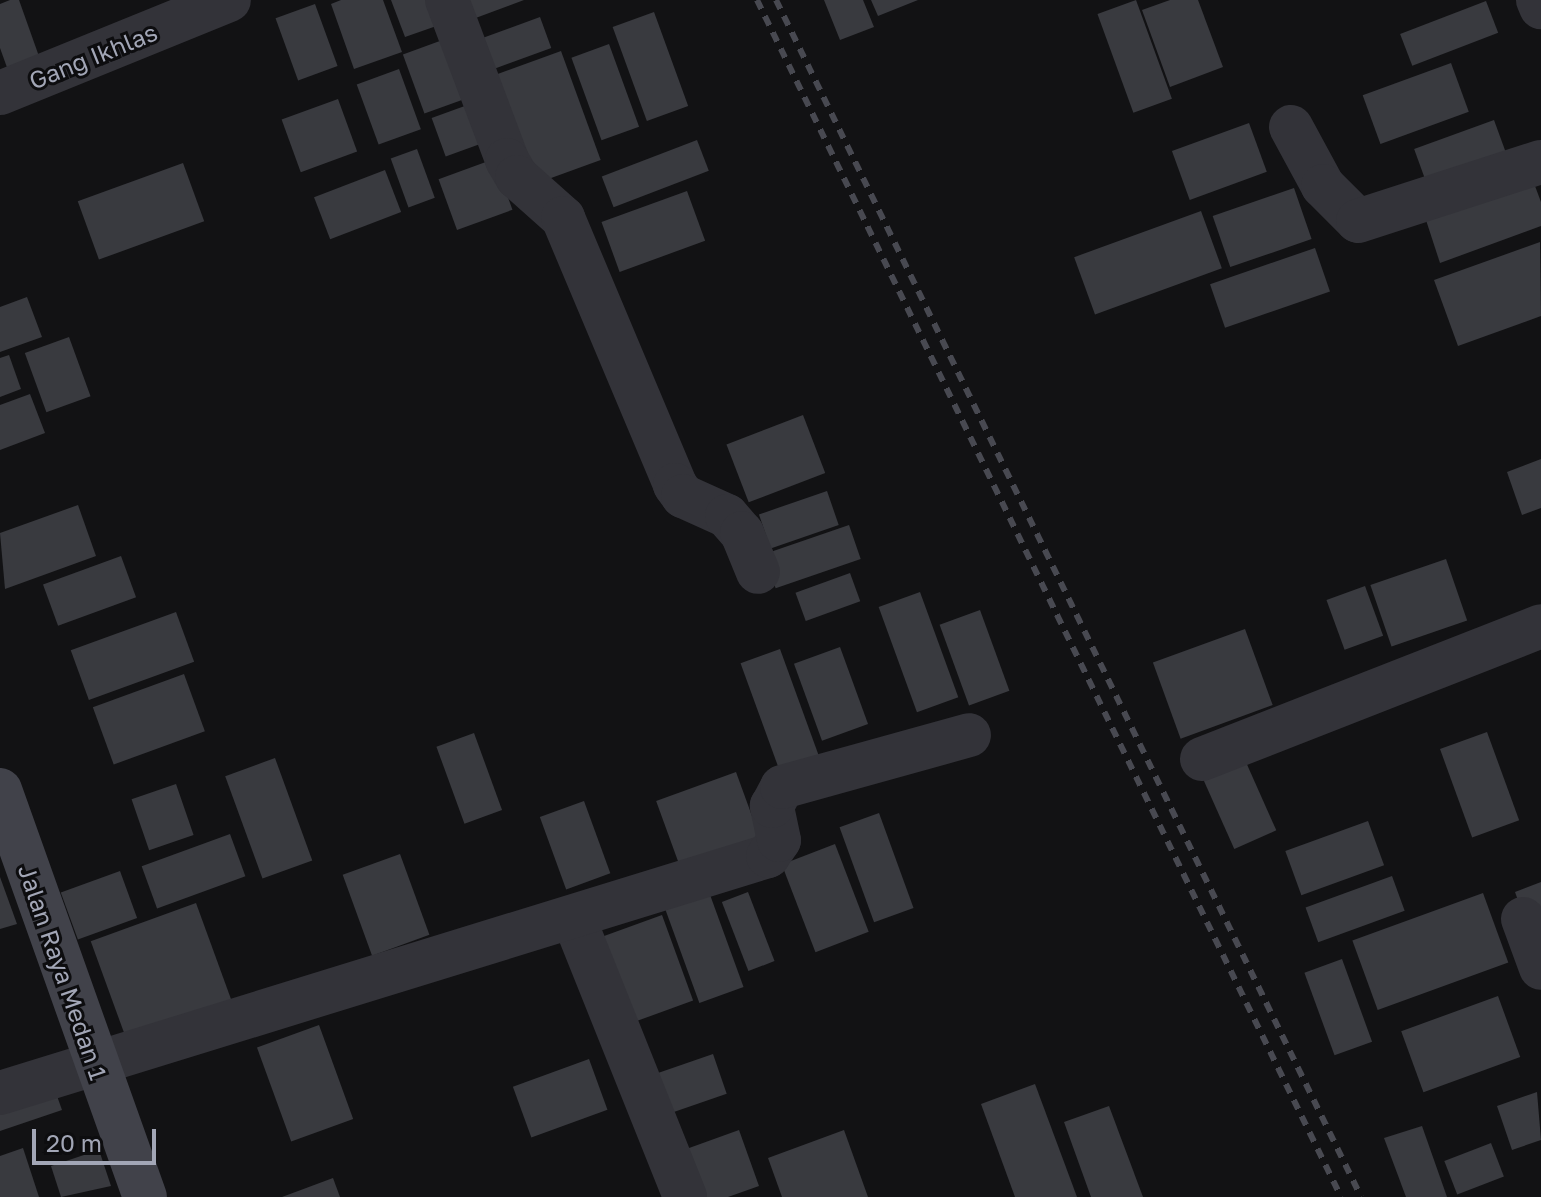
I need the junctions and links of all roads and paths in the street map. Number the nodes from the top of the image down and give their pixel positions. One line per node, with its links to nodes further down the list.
1 (229, 0): 5 (street, Gang Ikhlas)
2 (447, 0): 8 (street)
3 (1538, 0): 4 (street)
4 (1541, 7)
5 (0, 93)
6 (1291, 127): 7 (street)
7 (1541, 162)
8 (758, 572)
9 (1541, 626): 11 (street)
10 (969, 735): 14 (street)
11 (1202, 759)
12 (0, 790): 13 (street, Jalan Raya Medan 1)
13 (9, 848): 17 (street, Jalan Raya Medan 1)
14 (574, 919): 17 (street); 20 (street)
15 (1523, 919): 16 (street)
16 (1541, 968)
17 (94, 1063): 18 (street); 19 (street, Jalan Raya Medan 1)
18 (0, 1093)
19 (145, 1197)
20 (685, 1197)

